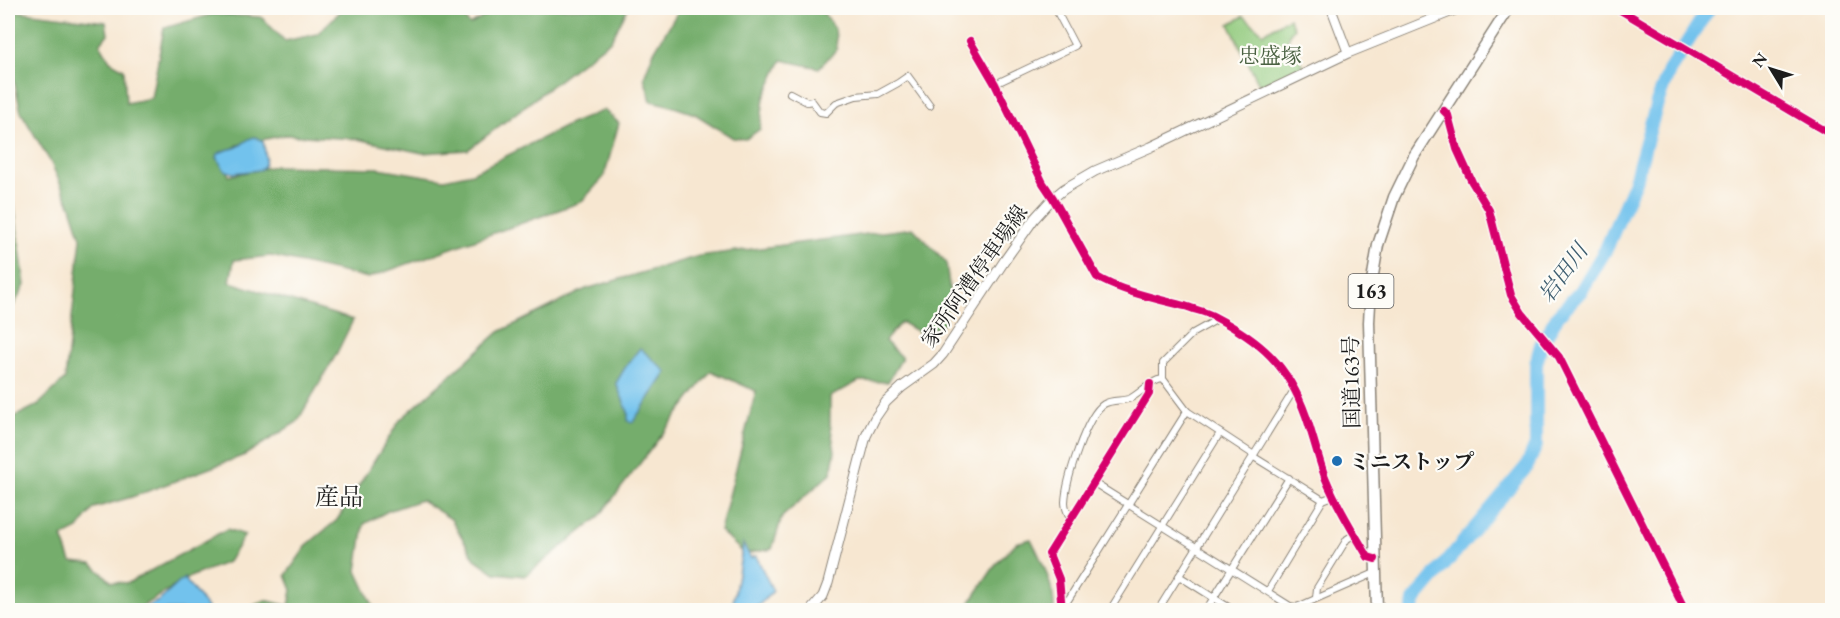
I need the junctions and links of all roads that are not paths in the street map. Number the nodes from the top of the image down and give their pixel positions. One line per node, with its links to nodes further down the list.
1 (1056, 8): 8 (street)
2 (1330, 8): 7 (street)
3 (1460, 8): 7 (main road, 家所阿漕停車場線)
4 (1509, 8): 11 (highway, 国道163号 / 163)
5 (1617, 8): 12 (street)
6 (970, 40): 8 (street)
7 (1348, 52): 13 (main road, 家所阿漕停車場線)
8 (995, 84): 13 (street)
9 (790, 93): 10 (street)
10 (930, 106)
11 (1444, 111): 30 (highway, 国道163号 / 163); 44 (street)
12 (1833, 135)
13 (1053, 198): 14 (street); 38 (main road, 家所阿漕停車場線)
14 (1218, 319): 15 (street); 17 (street)
15 (1163, 379): 16 (street); 18 (street)
16 (1150, 384): 22 (street); 26 (street)
17 (1294, 390): 20 (street); 23 (street)
18 (1187, 411): 19 (street); 25 (street)
19 (1220, 433): 20 (street); 27 (street)
20 (1254, 456): 21 (street); 29 (street)
21 (1289, 478): 24 (street); 31 (street)
22 (1094, 483): 25 (street); 26 (street)
23 (1333, 496): 24 (street); 28 (street)
24 (1323, 500): 34 (street)
25 (1129, 505): 27 (street); 37 (street)
26 (1071, 520): 37 (street)
27 (1162, 526): 29 (street); 39 (street)
28 (1355, 534): 30 (street); 36 (street)
29 (1197, 548): 31 (street); 33 (street)
30 (1375, 559): 32 (highway, 国道163号 / 163)
31 (1232, 569): 34 (street); 35 (street)
32 (1375, 573): 36 (street); 43 (highway, 国道163号 / 163)
33 (1179, 576): 35 (street); 40 (street)
34 (1268, 591): 36 (street)
35 (1214, 598): 41 (street); 42 (street)
36 (1316, 598)
37 (1062, 609)
38 (812, 610)
39 (1110, 610)
40 (1158, 610)
41 (1206, 610)
42 (1233, 610)
43 (1377, 610)
44 (1685, 610)

